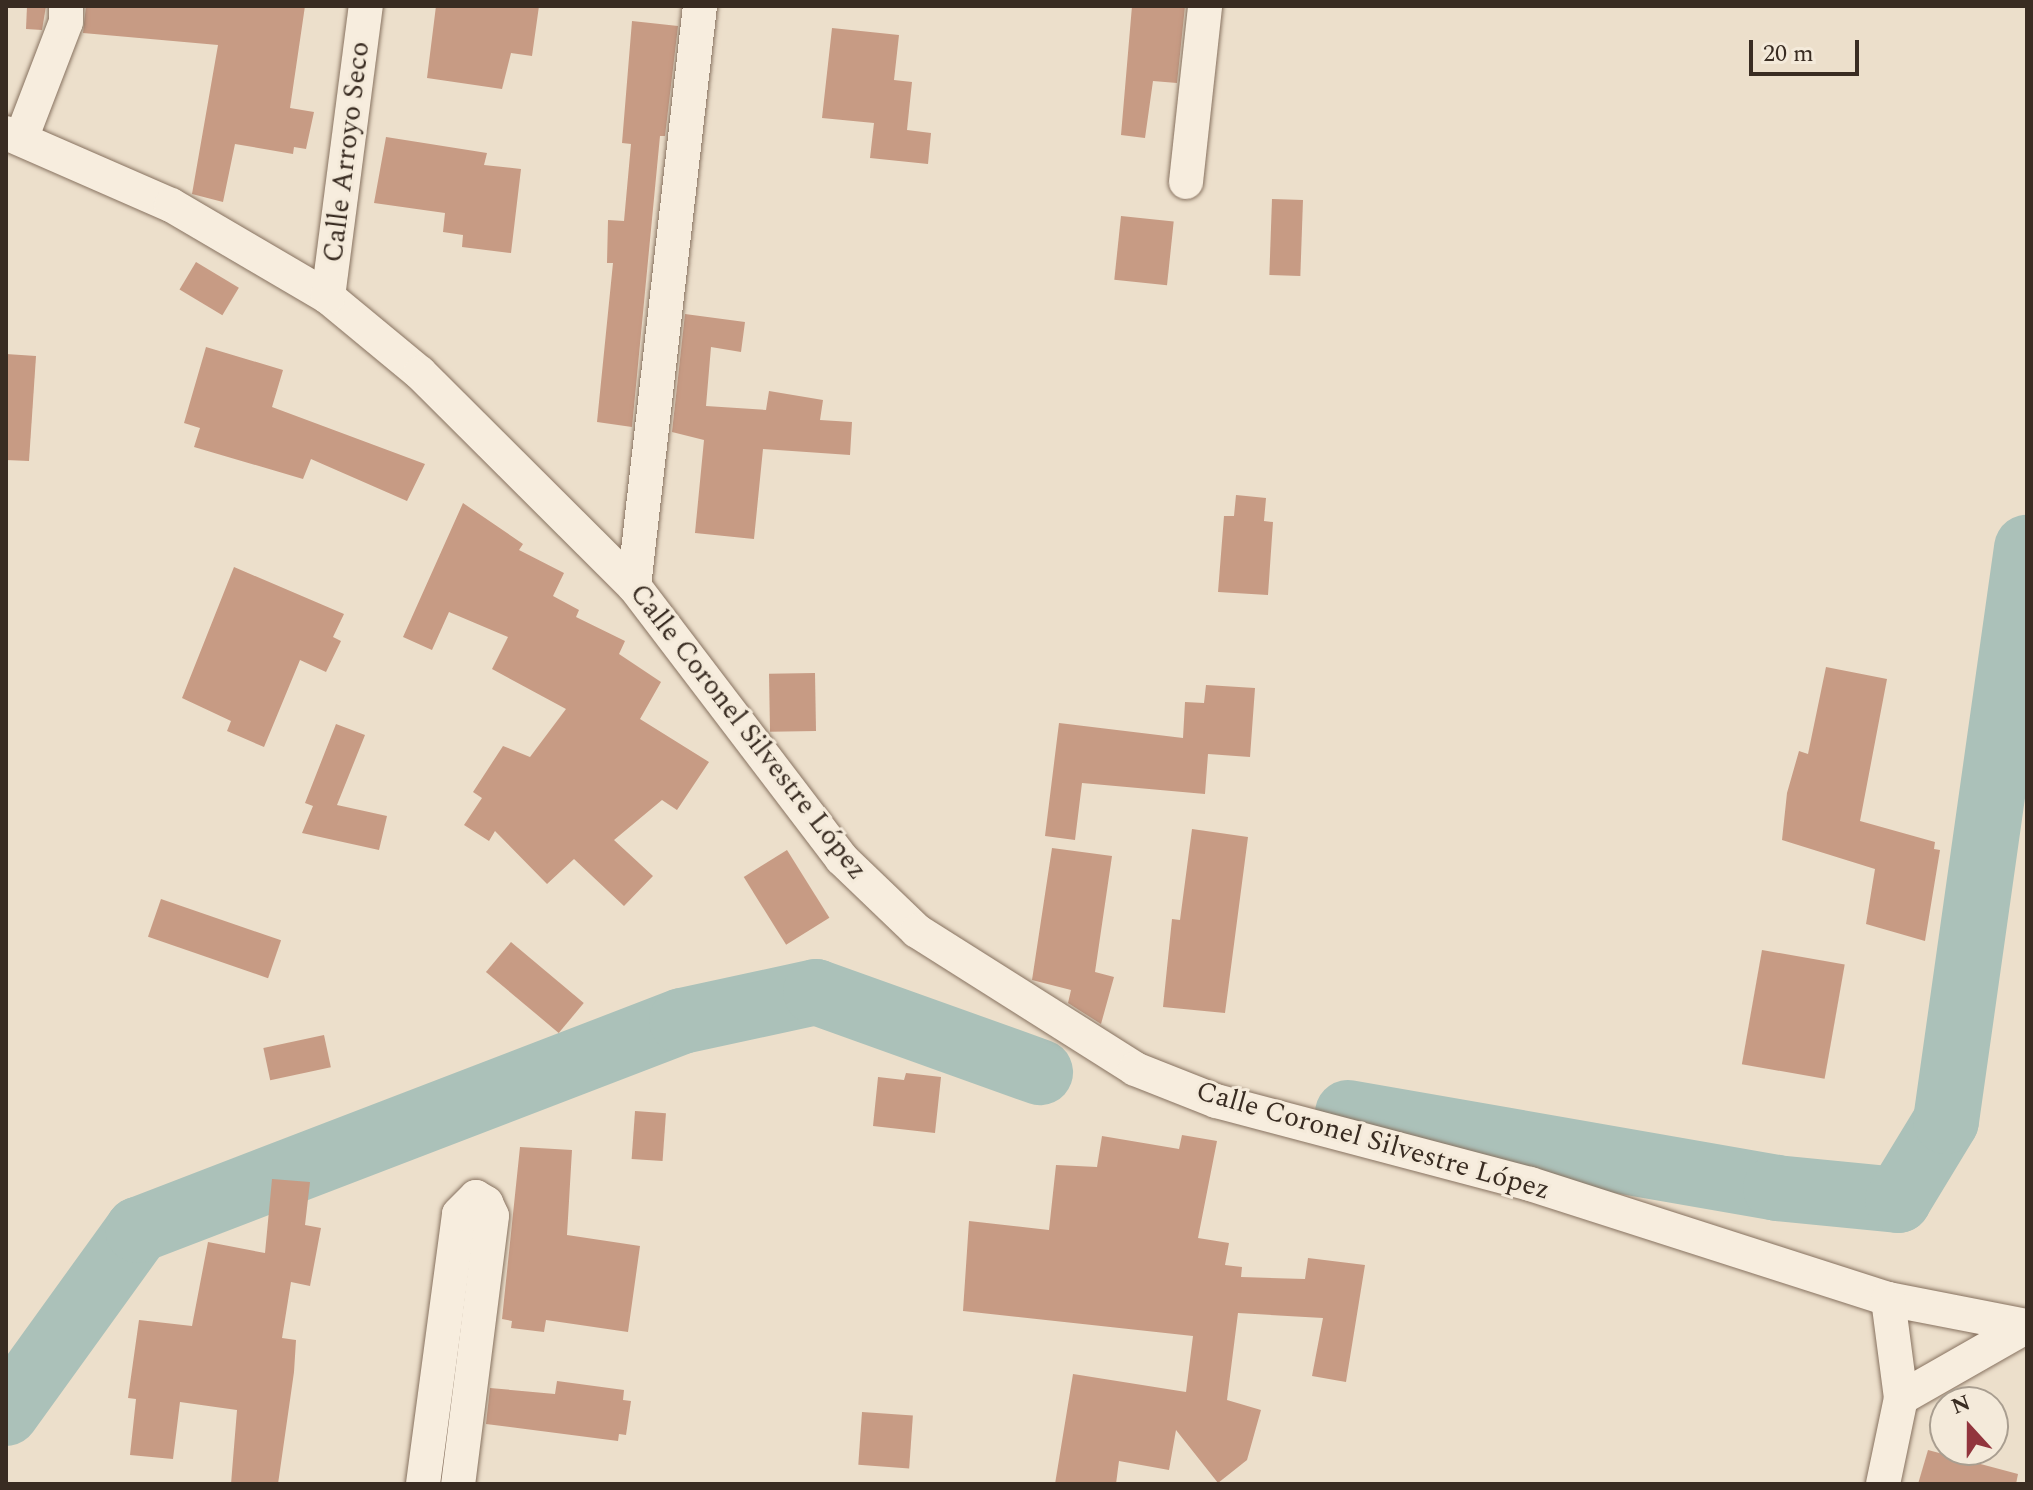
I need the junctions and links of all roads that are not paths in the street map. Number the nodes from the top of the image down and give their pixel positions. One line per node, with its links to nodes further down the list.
1 (66, 6): 5 (street)
2 (366, 6): 7 (street, Calle Arroyo Seco)
3 (700, 6): 8 (street)
4 (1205, 6): 6 (street)
5 (13, 136): 7 (street, Calle Coronel Silvestre López)
6 (1186, 182)
7 (328, 297): 8 (street, Calle Coronel Silvestre López)
8 (634, 586): 9 (street, Calle Coronel Silvestre López)
9 (1888, 1299): 10 (street, Calle Coronel Silvestre López); 11 (street)
10 (2027, 1326): 11 (street)
11 (1901, 1398): 14 (street)
12 (423, 1484): 13 (street)
13 (458, 1484)
14 (1883, 1484)

